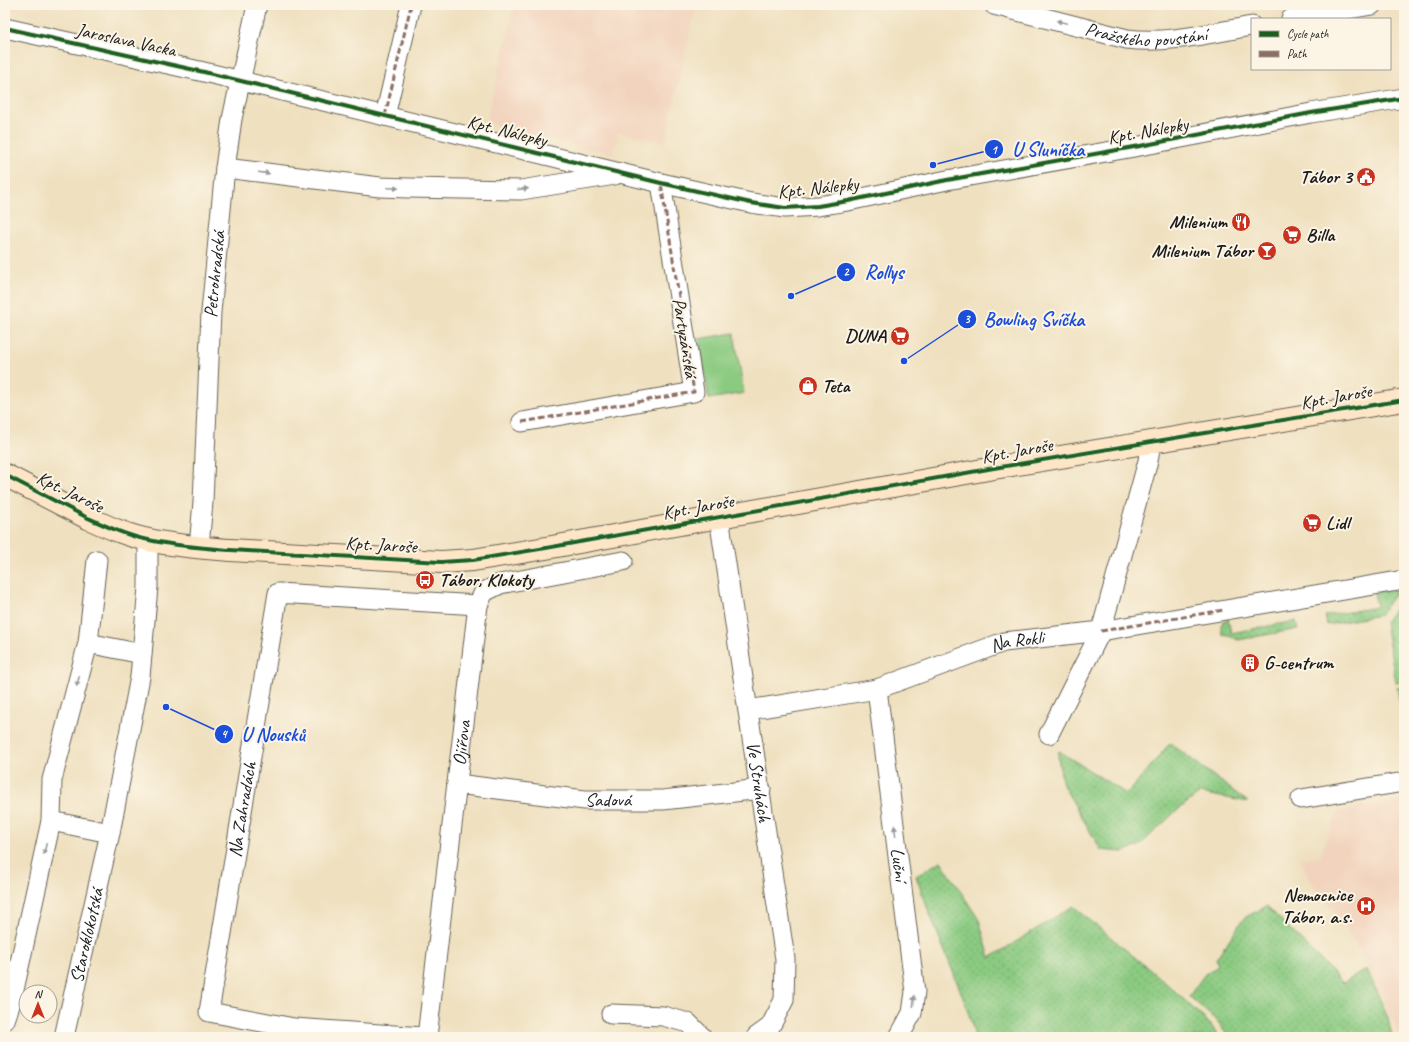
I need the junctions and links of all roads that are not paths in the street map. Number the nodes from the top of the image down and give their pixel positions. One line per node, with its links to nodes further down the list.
1 (257, 5): 8 (street, Petrohradská)
2 (411, 5): 10 (street)
3 (994, 5): 6 (street, Pražského povstání, one-way to 3)
4 (1372, 5): 5 (street)
5 (1297, 18)
6 (1251, 26)
7 (5, 28): 8 (street, Jaroslava Vacka)
8 (240, 81): 10 (street, Kpt. Nálepky); 11 (street, Petrohradská)
9 (1404, 98): 13 (street, Kpt. Nálepky)
10 (385, 116): 12 (street, Kpt. Nálepky)
11 (225, 168): 12 (street, Kpt. Nálepky, one-way to 12); 20 (street, Petrohradská)
12 (624, 174): 13 (street, Kpt. Nálepky)
13 (661, 183): 15 (street, Partyzánská)
14 (1404, 400): 16 (street, Kpt. Jaroše)
15 (522, 422)
16 (1151, 442): 18 (street, Kpt. Jaroše); 25 (street)
17 (5, 475): 19 (street, Kpt. Jaroše)
18 (719, 517): 20 (street, Kpt. Jaroše); 29 (street, Ve Struhách)
19 (148, 540): 20 (street, Kpt. Jaroše); 27 (street, Staroklokotská)
20 (199, 547)
21 (97, 560): 26 (street)
22 (623, 561): 24 (street, Ojířova)
23 (1404, 580): 25 (street, Na Rokli)
24 (478, 605): 32 (street, Ojířova); 40 (street, Na Zahradách)
25 (1101, 630): 28 (street, Na Rokli); 30 (street)
26 (88, 643): 27 (street); 35 (street, one-way to 35)
27 (142, 654): 36 (street, Staroklokotská)
28 (878, 689): 29 (street, Na Rokli); 44 (street, Luční, one-way to 28)
29 (748, 710): 33 (street, Ve Struhách)
30 (1049, 734)
31 (1404, 782): 34 (street)
32 (457, 784): 33 (street, Sadová); 41 (street, Ojířova)
33 (760, 789): 43 (street, Ve Struhách)
34 (1300, 799)
35 (51, 821): 36 (street); 38 (street, one-way to 38)
36 (110, 833): 39 (street, Staroklokotská)
37 (611, 1014): 42 (street)
38 (5, 1020)
39 (64, 1037)
40 (423, 1037)
41 (427, 1037)
42 (702, 1037)
43 (756, 1037)
44 (899, 1037)

